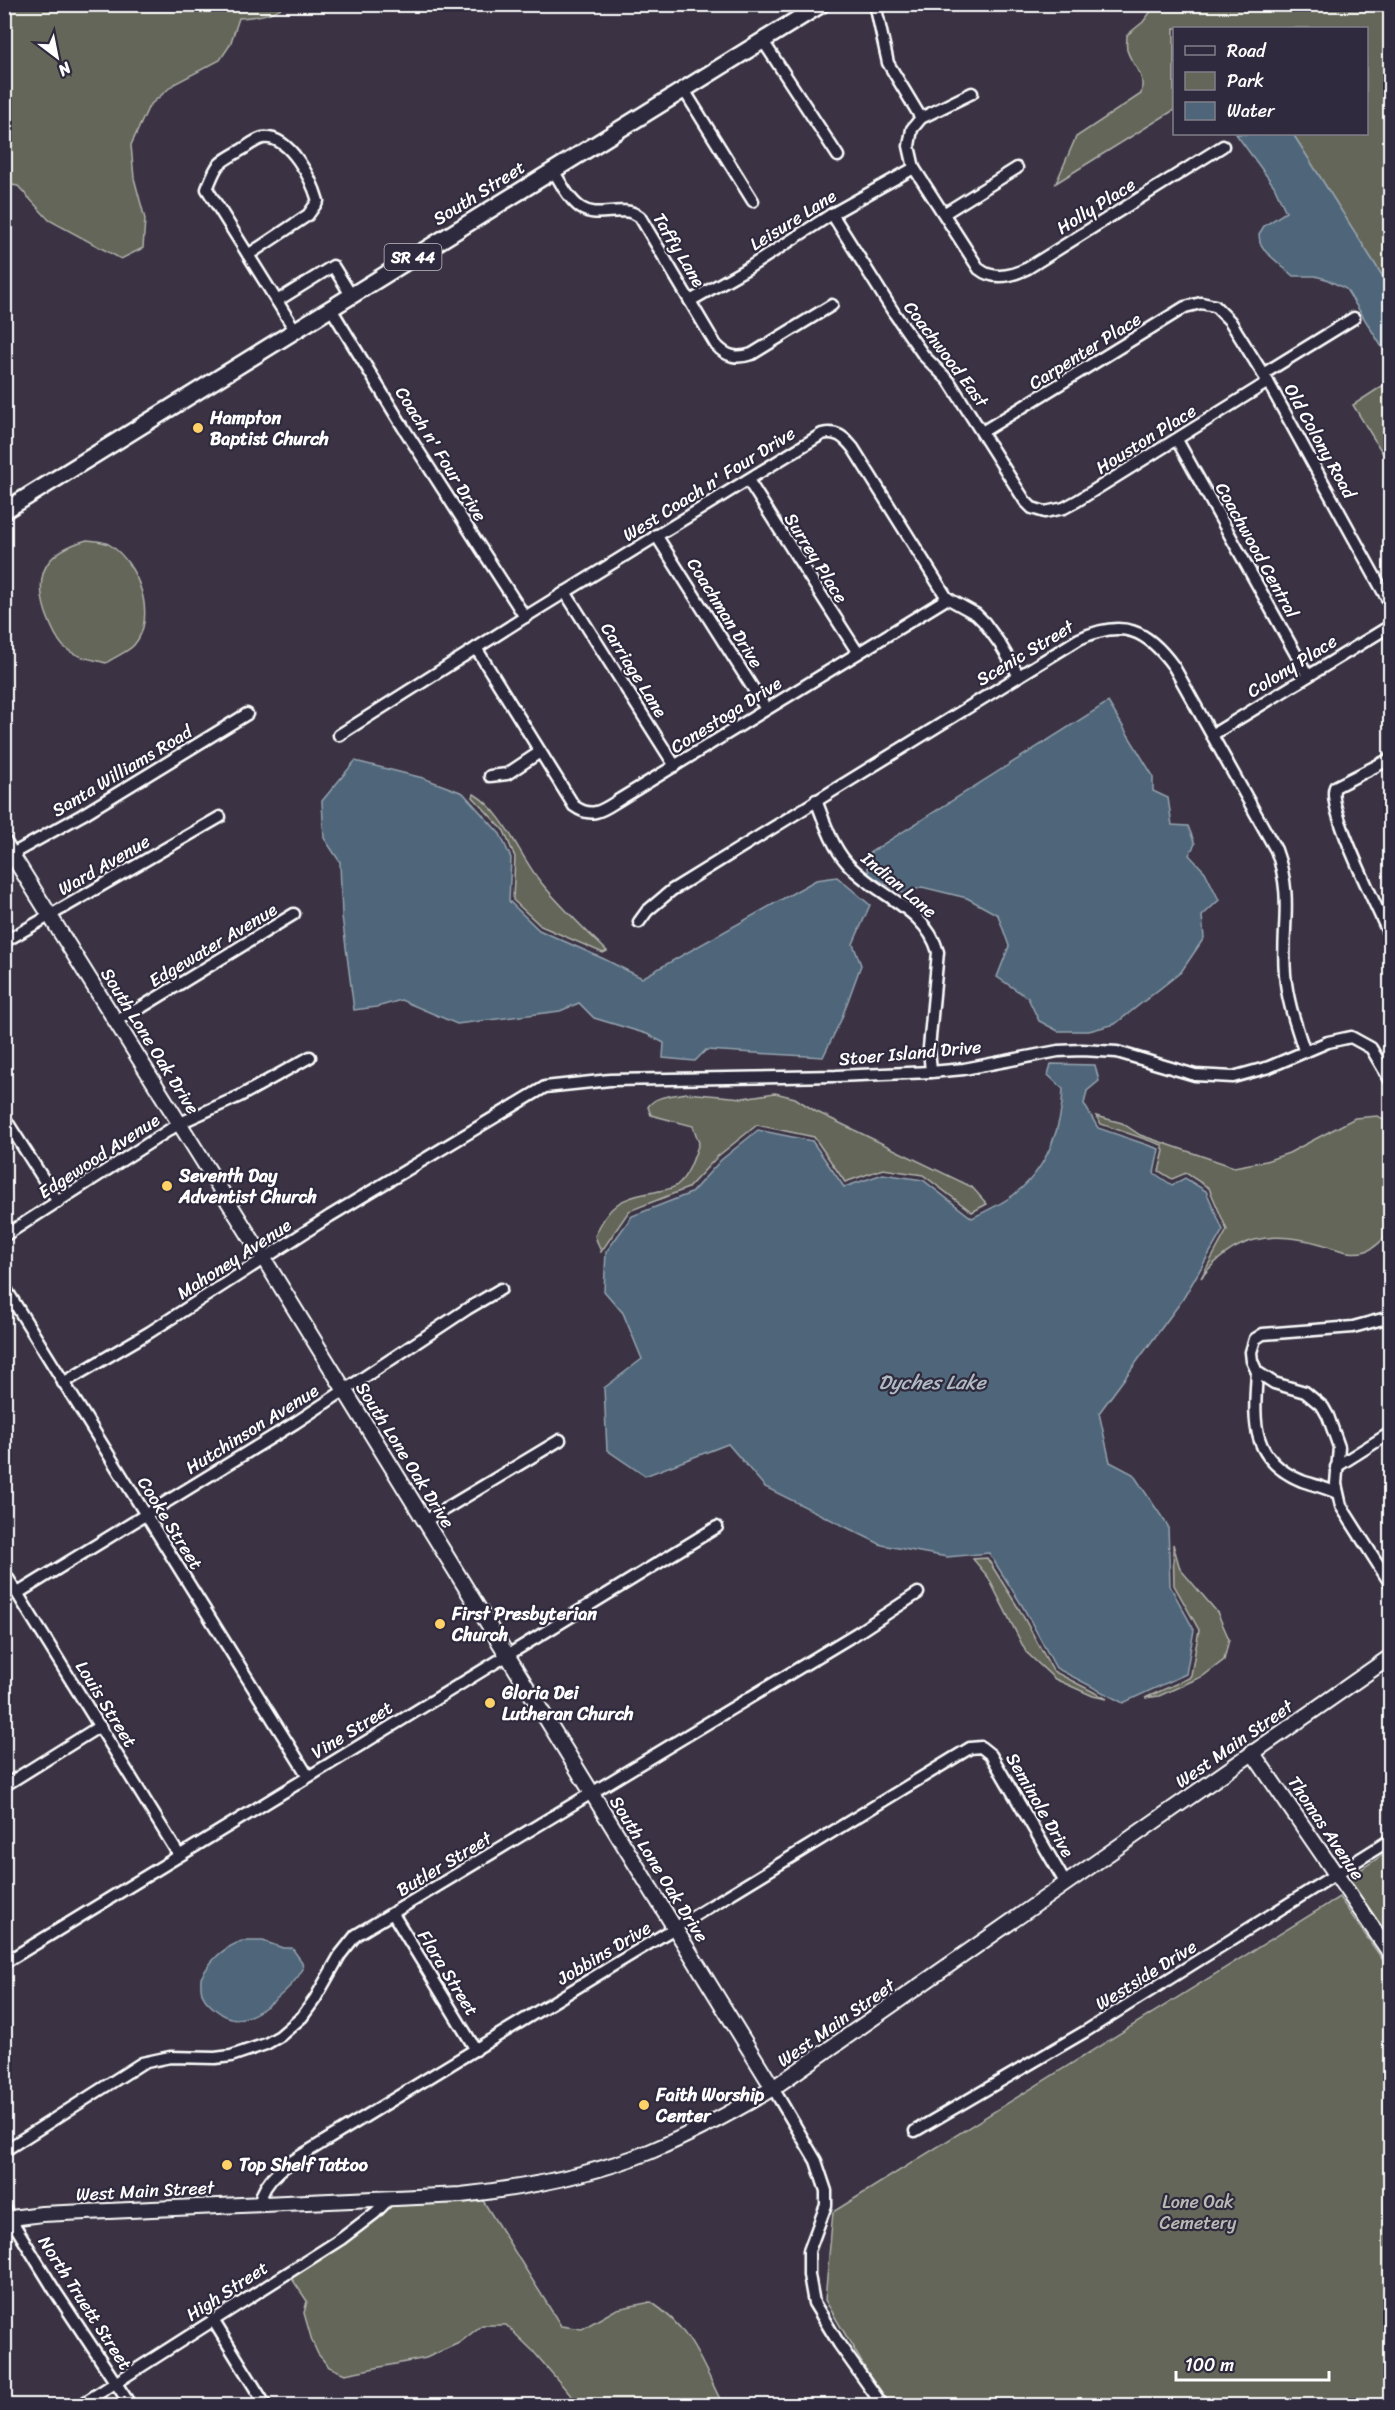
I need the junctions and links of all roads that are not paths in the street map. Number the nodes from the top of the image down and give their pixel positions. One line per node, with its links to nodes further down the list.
1 (822, 4): 3 (main road, South Street / SR 44)
2 (875, 4): 6 (street)
3 (762, 41): 4 (main road, South Street / SR 44); 8 (street)
4 (684, 90): 11 (main road, South Street / SR 44); 12 (street)
5 (972, 93): 6 (street)
6 (921, 118): 9 (street)
7 (1223, 146): 13 (street, Holly Place)
8 (838, 156)
9 (914, 168): 13 (street); 14 (street, Leisure Lane)
10 (1017, 168): 13 (street)
11 (553, 170): 16 (main road, South Street / SR 44); 18 (street, Taffy Lane)
12 (753, 201)
13 (945, 213)
14 (832, 214): 18 (street, Leisure Lane); 25 (street, Coachwood East)
15 (249, 255): 15 (street); 17 (street)
16 (351, 295): 17 (street); 21 (main road, South Street / SR 44)
17 (277, 301): 23 (street)
18 (690, 301): 20 (street, Taffy Lane)
19 (1207, 304): 24 (street, Old Colony Road); 25 (street, Carpenter Place)
20 (832, 305)
21 (330, 308): 23 (main road, South Street / SR 44); 34 (street, Coach n' Four Drive)
22 (1354, 318): 24 (street, Houston Place)
23 (295, 330): 28 (main road, South Street / SR 44)
24 (1266, 378): 26 (street, Houston Place); 33 (street, Old Colony Road)
25 (982, 432): 29 (street, Coachwood East)
26 (1177, 440): 29 (street, Houston Place); 39 (street, Coachwood Central)
27 (748, 480): 30 (street, West Coach n' Four Drive); 32 (street, West Coach n' Four Drive); 37 (street, Surrey Place)
28 (4, 511)
29 (1037, 511)
30 (656, 536): 31 (street, West Coach n' Four Drive); 40 (street, Coachman Drive)
31 (565, 592): 34 (street, West Coach n' Four Drive); 46 (street, Carriage Lane)
32 (948, 598): 37 (street, Conestoga Drive); 38 (street, West Coach n' Four Drive)
33 (1390, 604)
34 (525, 616): 36 (street, West Coach n' Four Drive)
35 (1390, 626): 39 (street, Colony Place)
36 (476, 648): 42 (street, West Coach n' Four Drive); 44 (street, Conestoga Drive)
37 (858, 653): 40 (street, Conestoga Drive)
38 (1019, 676): 43 (street, Scenic Street); 48 (street, Scenic Street)
39 (1308, 676): 43 (street, Colony Place)
40 (766, 709): 46 (street, Conestoga Drive)
41 (247, 714): 50 (street, Santa Williams Road)
42 (339, 735)
43 (1212, 735): 57 (street, Scenic Street)
44 (540, 752): 46 (street, Conestoga Drive); 47 (street)
45 (1390, 760): 54 (street)
46 (675, 766)
47 (490, 776)
48 (816, 800): 53 (street, Scenic Street); 59 (street, Indian Lane)
49 (220, 817): 51 (street, Ward Avenue)
50 (8, 848): 51 (street, South Lone Oak Drive)
51 (51, 915): 55 (street, Ward Avenue); 56 (street, South Lone Oak Drive)
52 (294, 915): 56 (street, Edgewater Avenue)
53 (639, 922)
54 (1390, 937)
55 (4, 942)
56 (116, 1020): 63 (street, South Lone Oak Drive)
57 (1304, 1050): 59 (street, Stoer Island Drive); 60 (street, Stoer Island Drive)
58 (310, 1057): 63 (street, Edgewood Avenue)
59 (931, 1072): 61 (street, Stoer Island Drive)
60 (1390, 1080)
61 (545, 1087): 66 (street, Mahoney Avenue)
62 (4, 1117): 64 (street)
63 (180, 1123): 64 (street, Edgewood Avenue); 66 (street, South Lone Oak Drive)
64 (58, 1202): 65 (street, Edgewood Avenue)
65 (4, 1236)
66 (264, 1259): 71 (street, Mahoney Avenue); 72 (street, South Lone Oak Drive)
67 (4, 1286): 71 (street, Cooke Street)
68 (501, 1290): 72 (street, Hutchinson Avenue)
69 (1390, 1317): 70 (street)
70 (1257, 1372): 75 (street); 76 (street)
71 (63, 1383): 77 (street, Cooke Street)
72 (345, 1390): 77 (street, Hutchinson Avenue); 78 (street, South Lone Oak Drive)
73 (1390, 1433): 75 (street)
74 (560, 1440): 78 (street)
75 (1336, 1467): 76 (street)
76 (1337, 1493): 81 (street)
77 (145, 1515): 82 (street, Hutchinson Avenue); 89 (street, Cooke Street)
78 (425, 1521): 84 (street, South Lone Oak Drive)
79 (717, 1527): 84 (street, Vine Street)
80 (4, 1572): 82 (street, Louis Street)
81 (1390, 1583)
82 (18, 1593): 86 (street, Louis Street)
83 (918, 1593): 91 (street, Butler Street)
84 (507, 1654): 89 (street, Vine Street); 91 (street, South Lone Oak Drive)
85 (1390, 1657): 88 (street, West Main Street)
86 (100, 1726): 90 (street); 93 (street, Louis Street)
87 (981, 1746): 95 (street, Seminole Drive); 97 (street, Jobbins Drive)
88 (1252, 1752): 94 (street, Thomas Avenue); 95 (street, West Main Street)
89 (308, 1776): 93 (street, Vine Street)
90 (4, 1786)
91 (591, 1792): 96 (street, Butler Street); 97 (street, South Lone Oak Drive)
92 (1390, 1840): 94 (street, Westside Drive)
93 (179, 1855): 99 (street, Vine Street)
94 (1336, 1875): 98 (street, Thomas Avenue); 102 (street, Westside Drive)
95 (1066, 1884): 101 (street, West Main Street)
96 (393, 1914): 100 (street, Flora Street); 103 (street, Butler Street)
97 (675, 1929): 100 (street, Jobbins Drive); 101 (street, South Lone Oak Drive)
98 (1390, 1953)
99 (4, 1963)
100 (476, 2050): 105 (street, Jobbins Drive)
101 (773, 2088): 104 (street, West Main Street); 112 (street)
102 (915, 2131)
103 (4, 2151)
104 (389, 2199): 105 (street, West Main Street); 107 (street, High Street)
105 (260, 2204): 106 (street, West Main Street)
106 (7, 2215): 108 (street, North Truett Street)
107 (213, 2320): 108 (street, High Street); 111 (street)
108 (116, 2382): 109 (street, High Street); 110 (street, North Truett Street)
109 (79, 2406)
110 (131, 2406)
111 (266, 2406)
112 (883, 2406)

